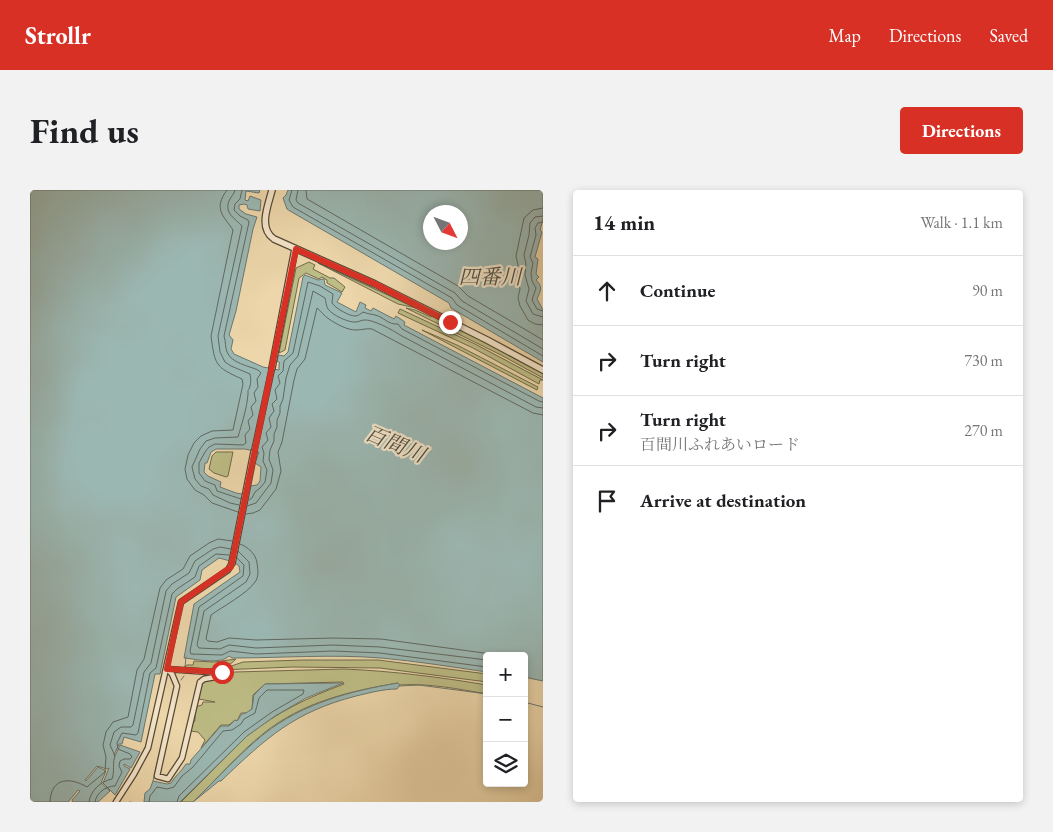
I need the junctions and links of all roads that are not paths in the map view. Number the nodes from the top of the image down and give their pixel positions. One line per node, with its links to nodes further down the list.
1 (272, 190): 2 (street)
2 (296, 249): 3 (street); 4 (street)
3 (272, 368): 5 (street)
4 (543, 370)
5 (254, 452): 6 (street)
6 (232, 563): 7 (street)
7 (167, 669): 7 (street); 8 (street)
8 (116, 802)

